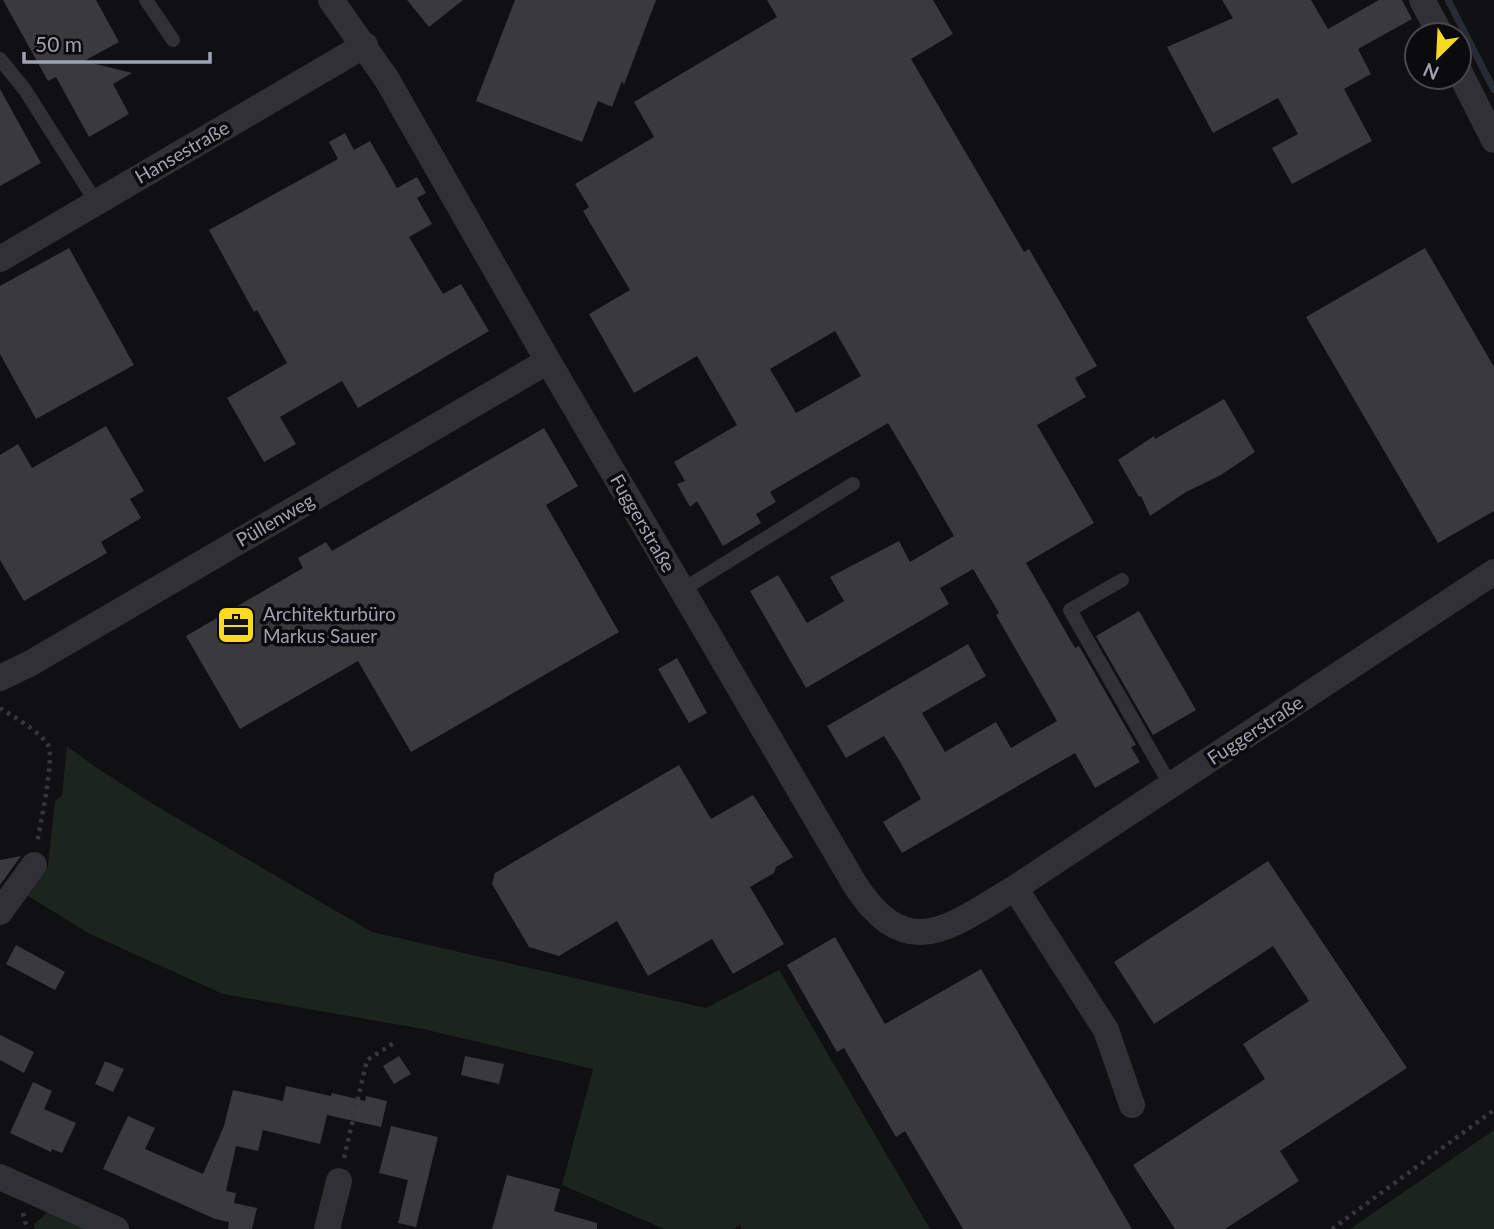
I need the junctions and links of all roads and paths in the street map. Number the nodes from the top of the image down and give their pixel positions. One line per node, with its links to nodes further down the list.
1 (146, 0): 5 (lane)
2 (331, 0): 6 (street, Fuggerstraße)
3 (1422, 0): 4 (street)
4 (1433, 21)
5 (173, 40)
6 (365, 45): 10 (street, Hansestraße); 12 (street, Fuggerstraße)
7 (0, 60): 10 (lane)
8 (1469, 91): 9 (street)
9 (1494, 140)
10 (96, 202): 11 (street, Hansestraße)
11 (0, 258)
12 (548, 361): 16 (street, Fuggerstraße); 17 (street, Püllenweg)
13 (853, 484): 16 (lane)
14 (1494, 572): 19 (street, Fuggerstraße)
15 (1122, 580): 19 (lane)
16 (682, 590): 21 (street, Fuggerstraße)
17 (0, 678)
18 (0, 708): 20 (path)
19 (1171, 786): 21 (street, Fuggerstraße)
20 (34, 865): 22 (street)
21 (1015, 888): 24 (street)
22 (0, 912)
23 (397, 1041): 27 (path)
24 (1132, 1105)
25 (1494, 1110): 30 (path)
26 (0, 1177): 28 (street)
27 (339, 1181): 29 (street)
28 (116, 1229)
29 (327, 1229)
30 (1332, 1229)

